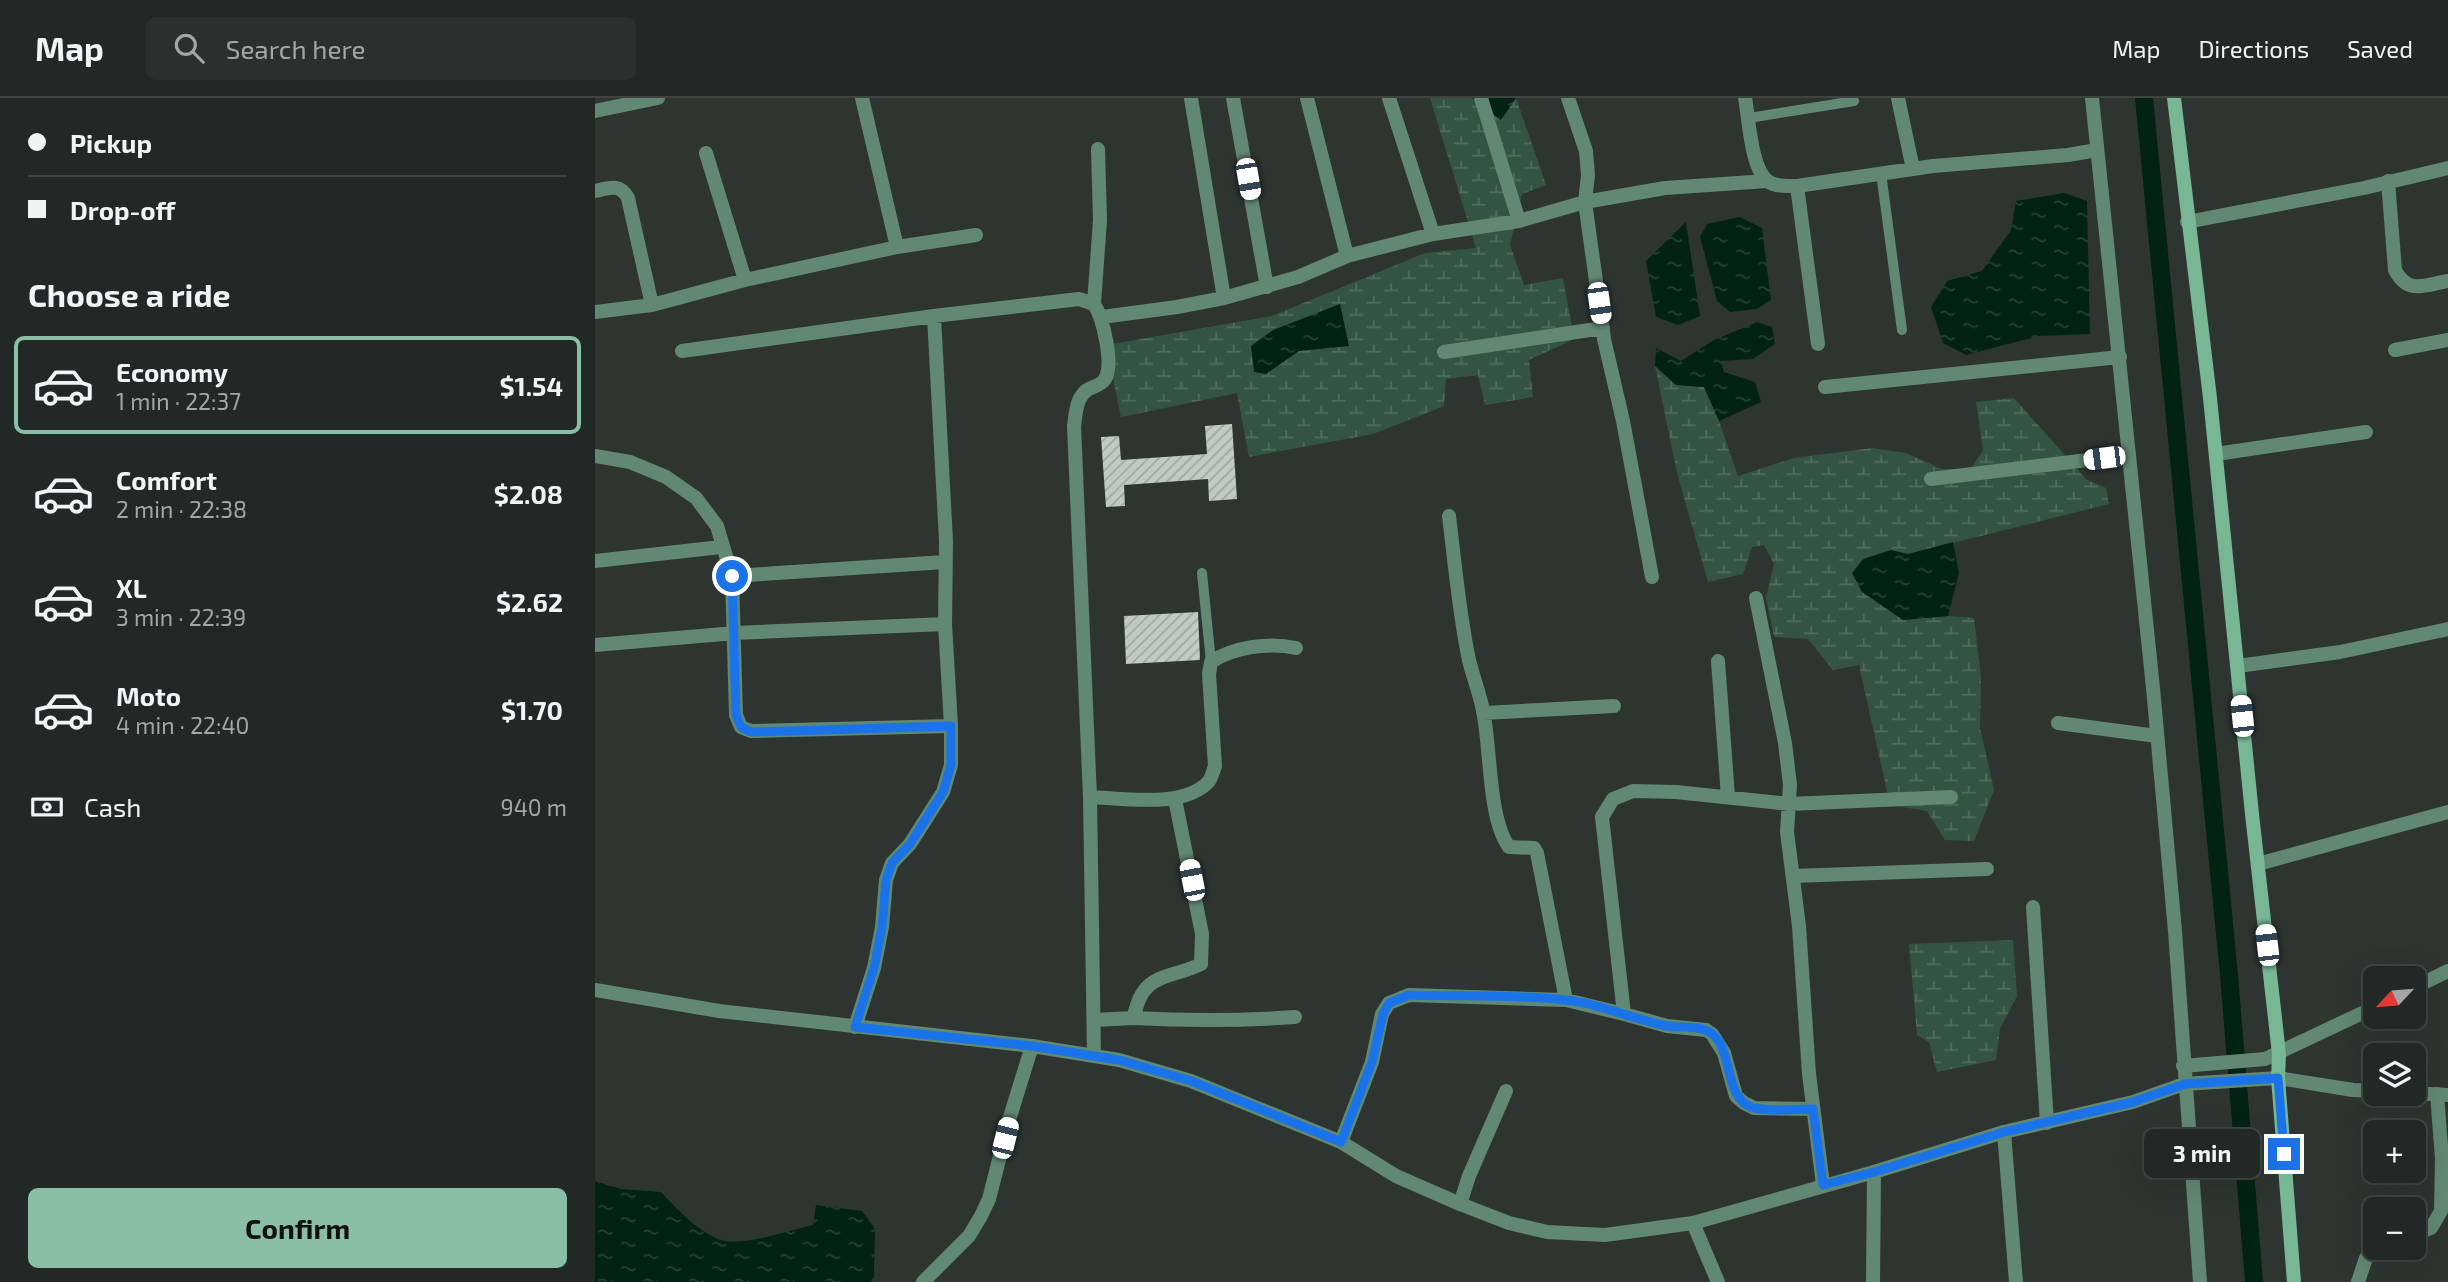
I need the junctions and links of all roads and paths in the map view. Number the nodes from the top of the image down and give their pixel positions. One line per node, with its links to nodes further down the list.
1 (658, 98): 14 (street)
2 (862, 98): 31 (street)
3 (1191, 98): 36 (street)
4 (1233, 98): 35 (street)
5 (1307, 98): 32 (street)
6 (1389, 98): 29 (street)
7 (1481, 98): 27 (street)
8 (1567, 98): 26 (street)
9 (1745, 98): 15 (street)
10 (1898, 98): 20 (street)
11 (2092, 98): 17 (street)
12 (2173, 98): 28 (main road)
13 (1854, 101): 15 (lane)
14 (595, 111)
15 (1749, 118): 22 (street)
16 (1098, 149): 38 (street)
17 (2097, 150): 20 (street); 48 (street)
18 (706, 153): 33 (street)
19 (2448, 168): 23 (street)
20 (1913, 169): 21 (street)
21 (1881, 173): 24 (street); 42 (lane)
22 (1767, 181): 24 (street); 26 (street)
23 (2388, 181): 28 (street); 34 (street)
24 (1797, 186): 44 (street)
25 (595, 191): 37 (street)
26 (1585, 202): 27 (street); 41 (street)
27 (1519, 222): 29 (street)
28 (2187, 222): 51 (main road)
29 (1433, 234): 32 (street)
30 (976, 235): 31 (street)
31 (898, 247): 33 (street)
32 (1347, 256): 35 (street)
33 (745, 280): 37 (street)
34 (2448, 281)
35 (1267, 287): 36 (street)
36 (1224, 298): 38 (street)
37 (652, 305): 39 (street)
38 (1098, 311): 40 (street); 76 (street)
39 (595, 312)
40 (934, 316): 46 (street); 58 (street)
41 (1603, 328): 47 (street); 61 (street)
42 (1902, 330)
43 (2448, 340): 45 (street)
44 (1818, 344)
45 (2395, 350)
46 (682, 351)
47 (1444, 352)
48 (2120, 357): 49 (street); 52 (street)
49 (1825, 387)
50 (2366, 432): 51 (street)
51 (2215, 454): 70 (main road)
52 (2129, 455): 54 (street); 75 (street)
53 (595, 456): 56 (street)
54 (1931, 479)
55 (1449, 516): 72 (street)
56 (722, 547): 57 (street); 60 (street)
57 (595, 561)
58 (945, 562): 60 (street); 63 (street)
59 (1202, 573): 68 (lane)
60 (732, 576): 65 (street)
61 (1652, 577)
62 (1756, 598): 80 (street)
63 (945, 624): 65 (street); 74 (street)
64 (2448, 629): 70 (street)
65 (735, 633): 66 (street); 74 (street)
66 (595, 645)
67 (1296, 648): 68 (street)
68 (1211, 662): 79 (street)
69 (1718, 662): 77 (street)
70 (2238, 666): 82 (main road)
71 (1614, 706): 72 (street)
72 (1484, 713): 89 (street)
73 (2058, 723): 75 (street)
74 (951, 726): 95 (street)
75 (2157, 736): 99 (street)
76 (1090, 797): 79 (street); 94 (street)
77 (1728, 797): 80 (street); 91 (street)
78 (1951, 797): 80 (street)
79 (1175, 799): 93 (street)
80 (1789, 804): 84 (street)
81 (2448, 812): 82 (street)
82 (2258, 864): 97 (main road)
83 (1987, 869): 84 (street)
84 (1793, 876): 105 (street)
85 (2033, 907): 106 (street)
86 (2448, 971): 87 (street)
87 (2426, 982)
88 (595, 990): 95 (street)
89 (1566, 1000): 91 (street); 108 (street)
90 (2363, 1013): 97 (street)
91 (1624, 1014): 105 (street)
92 (1295, 1017): 93 (street)
93 (1133, 1018): 94 (street)
94 (1095, 1020): 98 (street)
95 (855, 1027): 96 (street)
96 (1032, 1046): 98 (street); 115 (street)
97 (2279, 1054): 99 (street); 100 (main road)
98 (1094, 1055): 108 (street)
99 (2183, 1066): 101 (street)
100 (2278, 1078): 101 (street); 102 (street); 120 (main road)
101 (2185, 1084): 106 (street); 119 (street)
102 (2363, 1090)
103 (1506, 1091): 111 (street)
104 (2442, 1095): 113 (street)
105 (1813, 1109): 110 (street)
106 (2047, 1123): 107 (street)
107 (2004, 1132): 109 (street); 118 (street)
108 (1341, 1142): 111 (street)
109 (1874, 1172): 110 (street); 117 (street)
110 (1823, 1185): 112 (street)
111 (1460, 1204): 112 (street)
112 (1693, 1223): 116 (street)
113 (2426, 1230)
114 (2365, 1260): 121 (street)
115 (923, 1282)
116 (1718, 1282)
117 (1873, 1282)
118 (2016, 1282)
119 (2200, 1282)
120 (2294, 1282)
121 (2358, 1282)

